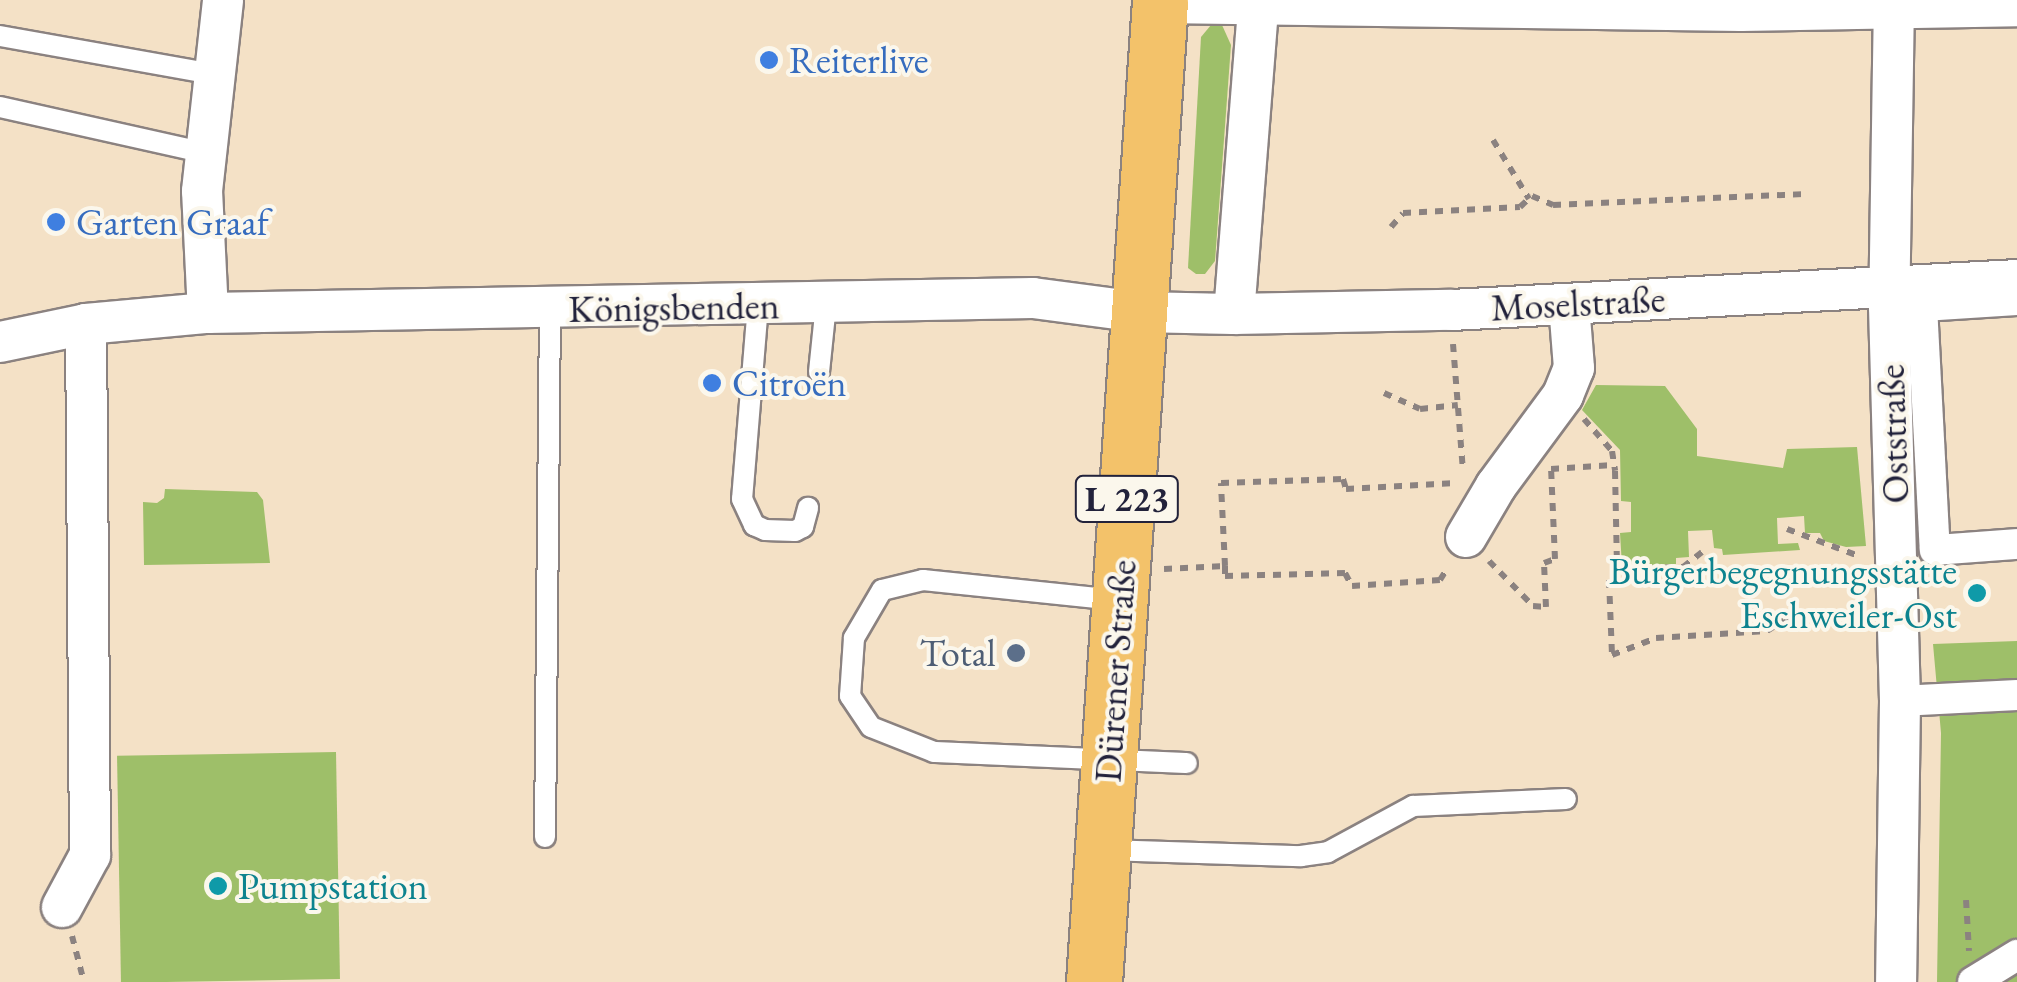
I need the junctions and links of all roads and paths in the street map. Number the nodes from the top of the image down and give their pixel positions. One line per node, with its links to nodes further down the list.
1 (223, 0): 8 (street)
2 (1160, 2): 6 (street); 23 (main road, Dürener Straße / L 223)
3 (1894, 3): 4 (street); 5 (street); 16 (street, Oststraße)
4 (1741, 6): 6 (street)
5 (2017, 6)
6 (1258, 8): 25 (street)
7 (0, 36): 8 (lane)
8 (214, 74): 11 (street)
9 (0, 107): 11 (lane)
10 (1493, 140): 13 (path)
11 (206, 154): 24 (street)
12 (1808, 194): 13 (path)
13 (1529, 199): 14 (path)
14 (1391, 227)
15 (2017, 280): 16 (street, Moselstraße)
16 (1890, 288): 19 (street, Moselstraße); 34 (street, Oststraße)
17 (2017, 300): 34 (street)
18 (826, 304): 20 (street, Königsbenden); 23 (street, Königsbenden); 28 (lane)
19 (1569, 304): 22 (street, Moselstraße); 30 (street)
20 (758, 305): 21 (street, Königsbenden); 33 (lane)
21 (550, 309): 24 (street, Königsbenden); 49 (lane)
22 (1450, 310): 25 (street, Moselstraße); 31 (path)
23 (1139, 312): 25 (street, Moselstraße); 42 (main road, Dürener Straße / L 223)
24 (208, 313): 26 (street, Königsbenden)
25 (1234, 314)
26 (86, 324): 27 (street, Königsbenden); 52 (street)
27 (0, 342)
28 (819, 372)
29 (1384, 393): 31 (path)
30 (1563, 395): 32 (path); 36 (street)
31 (1458, 406): 39 (path)
32 (1613, 466): 36 (path); 40 (path)
33 (808, 508)
34 (1915, 524): 37 (street); 43 (street, Oststraße)
35 (1787, 529): 41 (path)
36 (1466, 537): 39 (path)
37 (2017, 544)
38 (1702, 552): 40 (path)
39 (1224, 566): 42 (path)
40 (1617, 568): 43 (path)
41 (1860, 568)
42 (1121, 584): 46 (main road, Dürener Straße / L 223); 46 (lane)
43 (1875, 611): 45 (street, Oststraße)
44 (2017, 695): 45 (street)
45 (1900, 701): 57 (street, Oststraße)
46 (1109, 760): 47 (lane); 50 (main road, Dürener Straße / L 223)
47 (1187, 763)
48 (1566, 798): 50 (lane)
49 (545, 838)
50 (1103, 850): 56 (main road, Dürener Straße / L 223)
51 (1966, 900): 54 (path)
52 (62, 907): 55 (path)
53 (2017, 956): 54 (street)
54 (1971, 974)
55 (84, 982)
56 (1094, 982)
57 (1896, 982)

